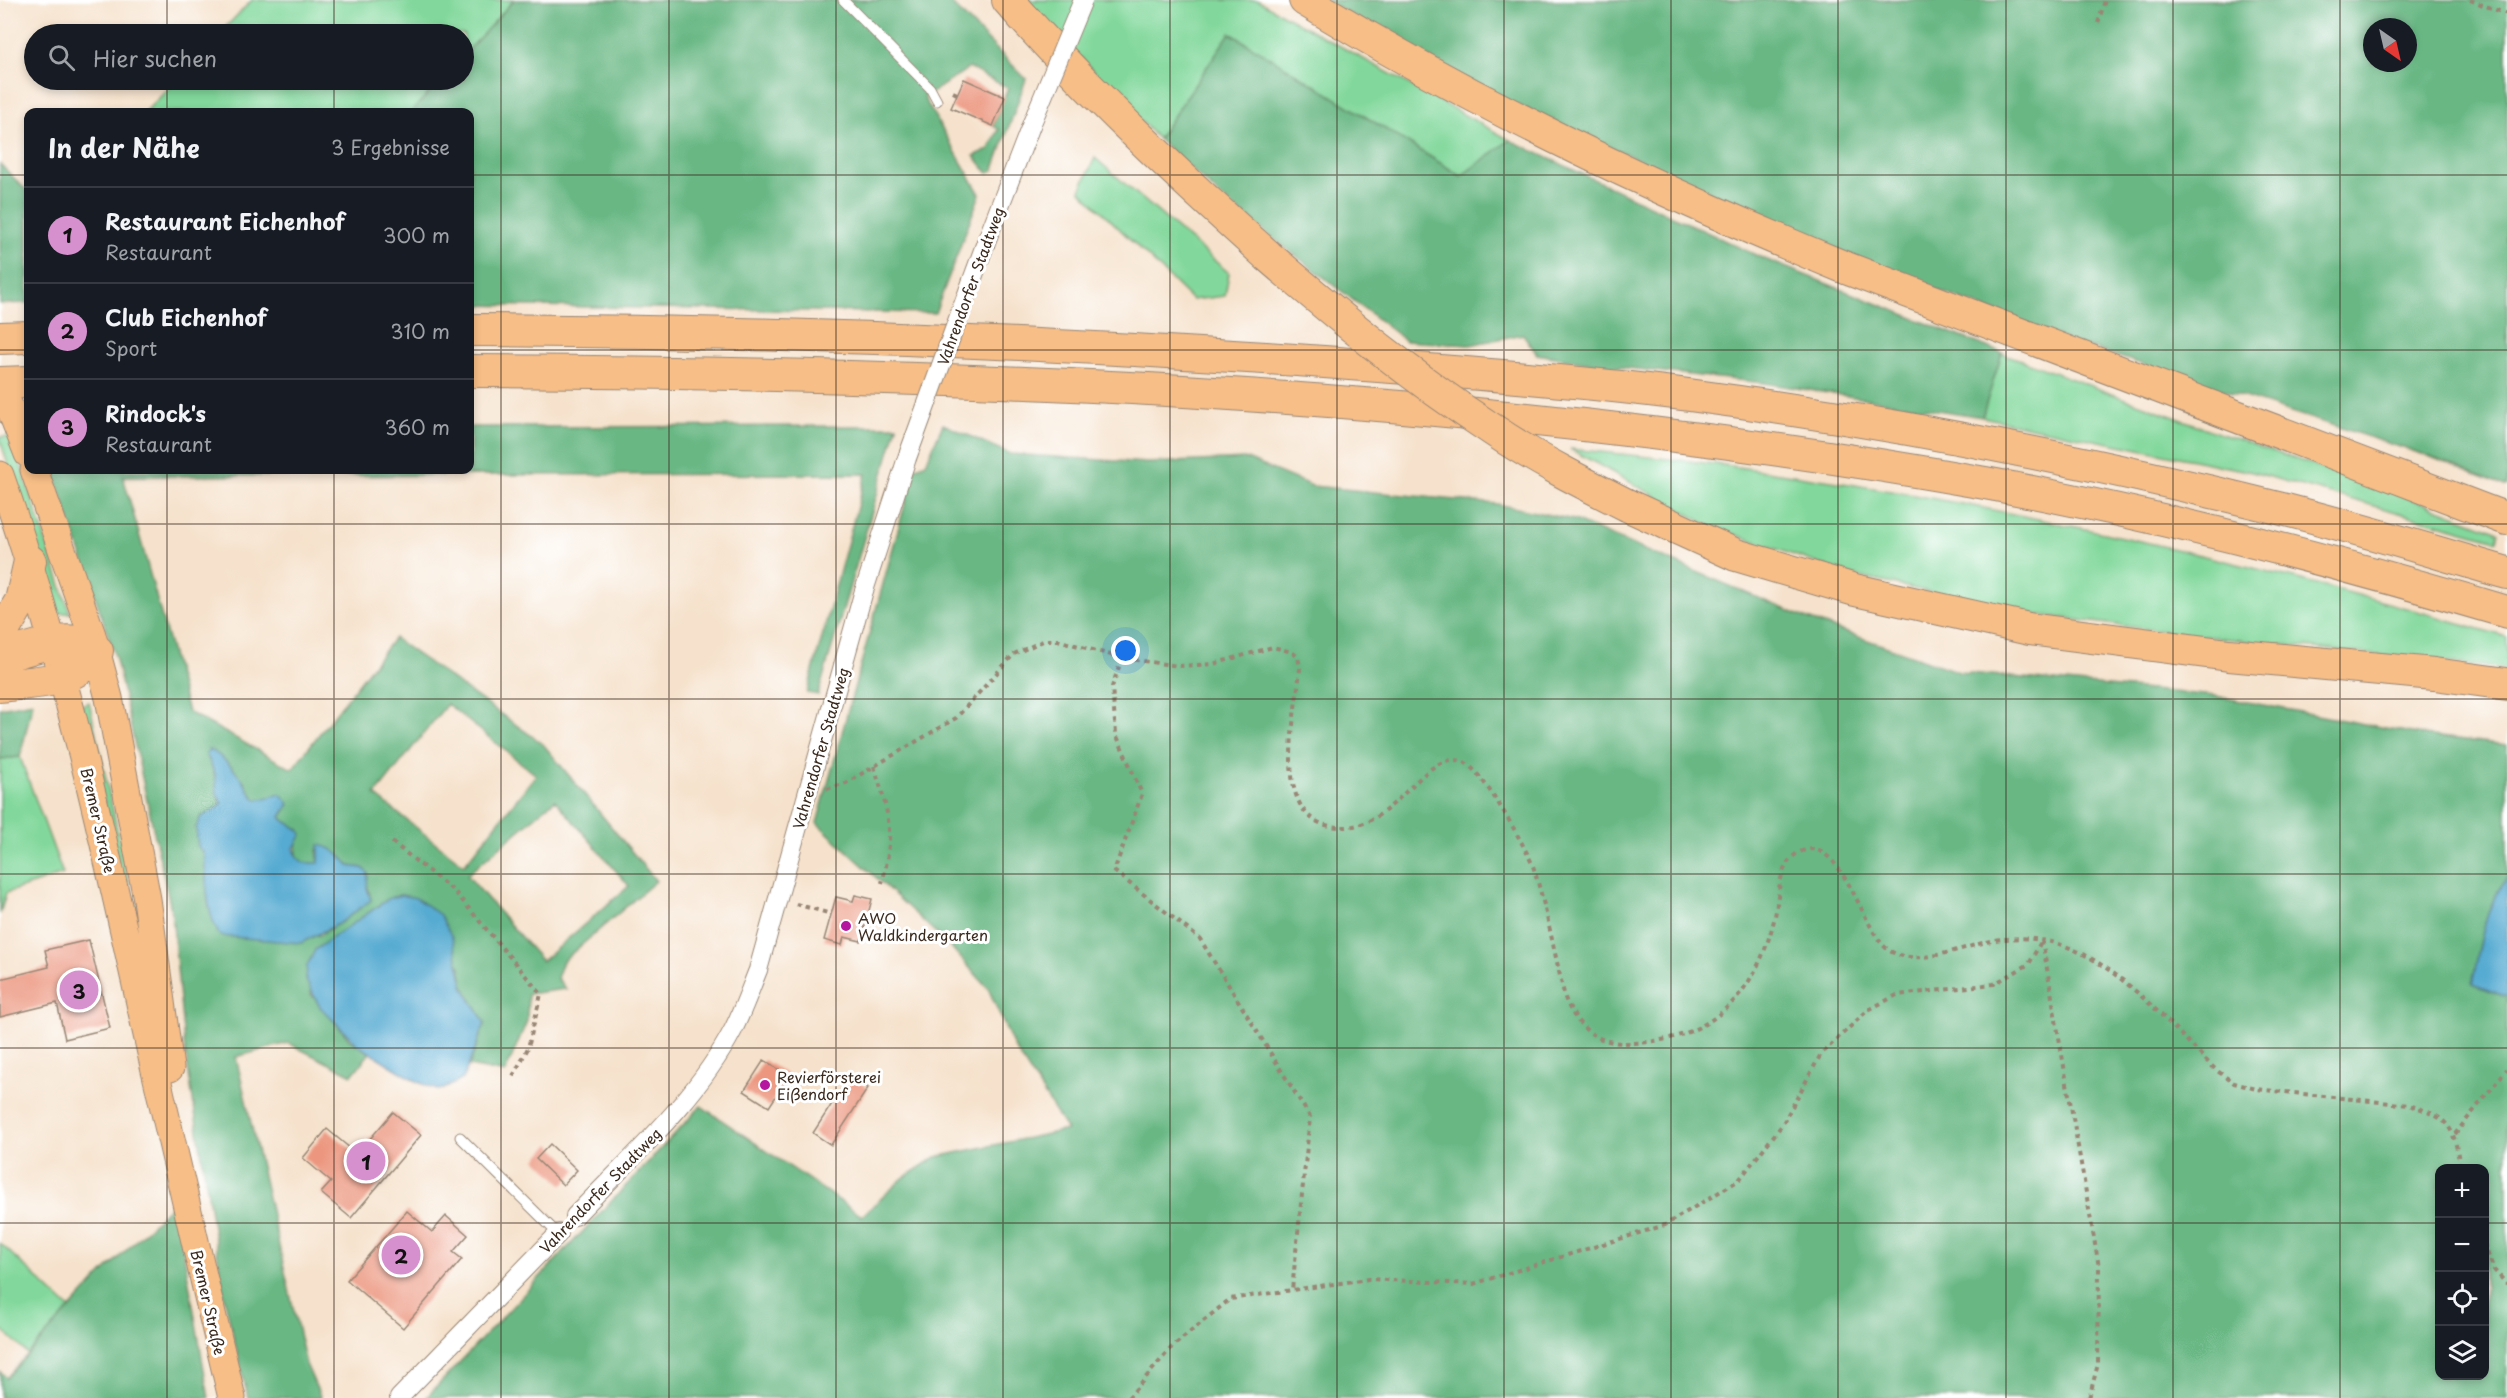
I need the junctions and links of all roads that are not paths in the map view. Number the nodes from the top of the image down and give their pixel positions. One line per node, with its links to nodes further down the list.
1 (843, 0): 5 (lane)
2 (1008, 0): 24 (highway, bridge)
3 (1083, 0): 28 (street, Vahrendorfer Stadtweg, bridge)
4 (1305, 0): 15 (highway)
5 (937, 101)
6 (474, 330): 17 (highway)
7 (24, 337): 8 (highway)
8 (0, 338)
9 (474, 370): 18 (highway)
10 (24, 382): 11 (highway)
11 (0, 383): 12 (main road)
12 (24, 443)
13 (35, 474): 21 (main road, Bremer Straße)
14 (0, 475): 16 (main road, Bremer Straße)
15 (2507, 519)
16 (30, 561): 19 (highway); 20 (main road, Bremer Straße)
17 (2507, 573)
18 (2507, 612)
19 (0, 636)
20 (54, 643): 21 (highway); 22 (highway); 23 (main road, Bremer Straße)
21 (96, 651): 23 (highway); 27 (main road, Bremer Straße)
22 (0, 657)
23 (64, 677): 25 (highway); 27 (main road, Bremer Straße)
24 (2507, 684)
25 (0, 687)
26 (460, 1137): 29 (lane)
27 (178, 1171): 30 (main road, Bremer Straße)
28 (575, 1216): 29 (lane, Vahrendorfer Stadtweg)
29 (559, 1233): 31 (street, Vahrendorfer Stadtweg)
30 (232, 1398)
31 (399, 1398)

